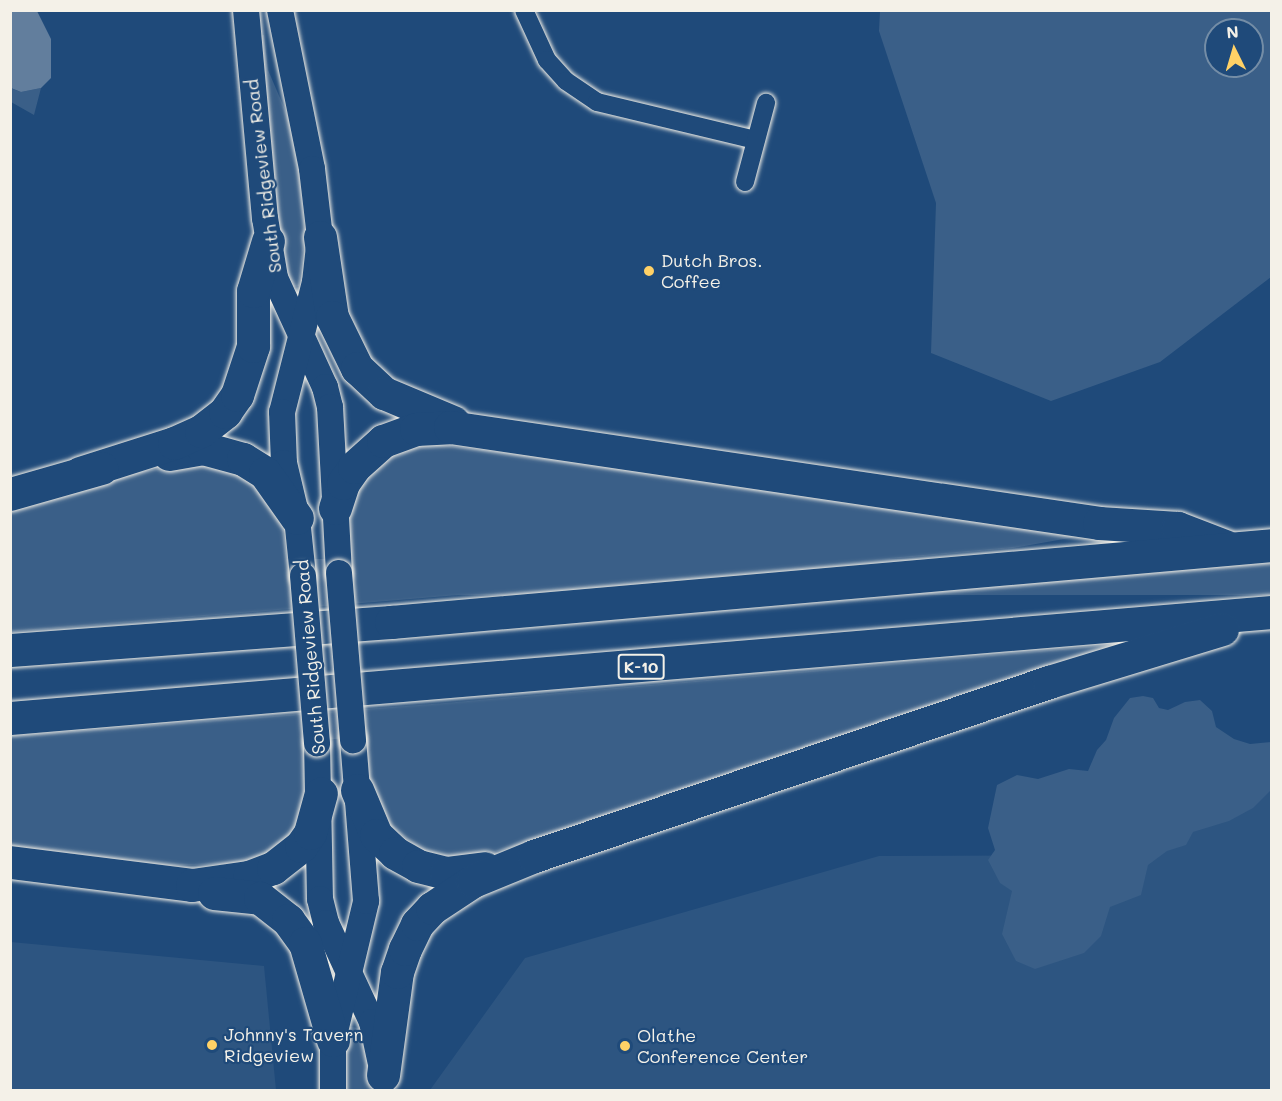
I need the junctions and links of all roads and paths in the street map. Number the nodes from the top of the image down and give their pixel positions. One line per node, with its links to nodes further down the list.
1 (246, 10): 8 (main road, South Ridgeview Road)
2 (280, 10): 7 (main road, South Ridgeview Road)
3 (524, 10): 5 (street)
4 (766, 103): 5 (street)
5 (755, 140): 6 (street)
6 (745, 182)
7 (320, 237): 9 (main road, South Ridgeview Road); 10 (highway)
8 (268, 241): 9 (main road, South Ridgeview Road); 11 (highway)
9 (300, 336): 13 (main road, South Ridgeview Road); 14 (main road, South Ridgeview Road)
10 (492, 431): 13 (highway); 16 (highway)
11 (80, 472): 12 (highway); 14 (highway)
12 (10, 494)
13 (335, 508): 20 (main road, South Ridgeview Road, bridge)
14 (297, 518): 21 (main road, South Ridgeview Road, bridge)
15 (1272, 545): 16 (highway)
16 (1231, 549): 18 (highway)
17 (1272, 613): 19 (highway, K-10); 22 (highway)
18 (10, 650)
19 (10, 718)
20 (357, 790): 22 (highway); 25 (main road, South Ridgeview Road)
21 (321, 793): 24 (highway); 25 (main road, South Ridgeview Road)
22 (534, 856): 27 (highway)
23 (10, 862): 24 (highway)
24 (192, 885): 26 (highway)
25 (349, 976): 26 (main road, South Ridgeview Road); 27 (main road, South Ridgeview Road)
26 (333, 1040): 28 (main road, South Ridgeview Road)
27 (384, 1083)
28 (333, 1090)

